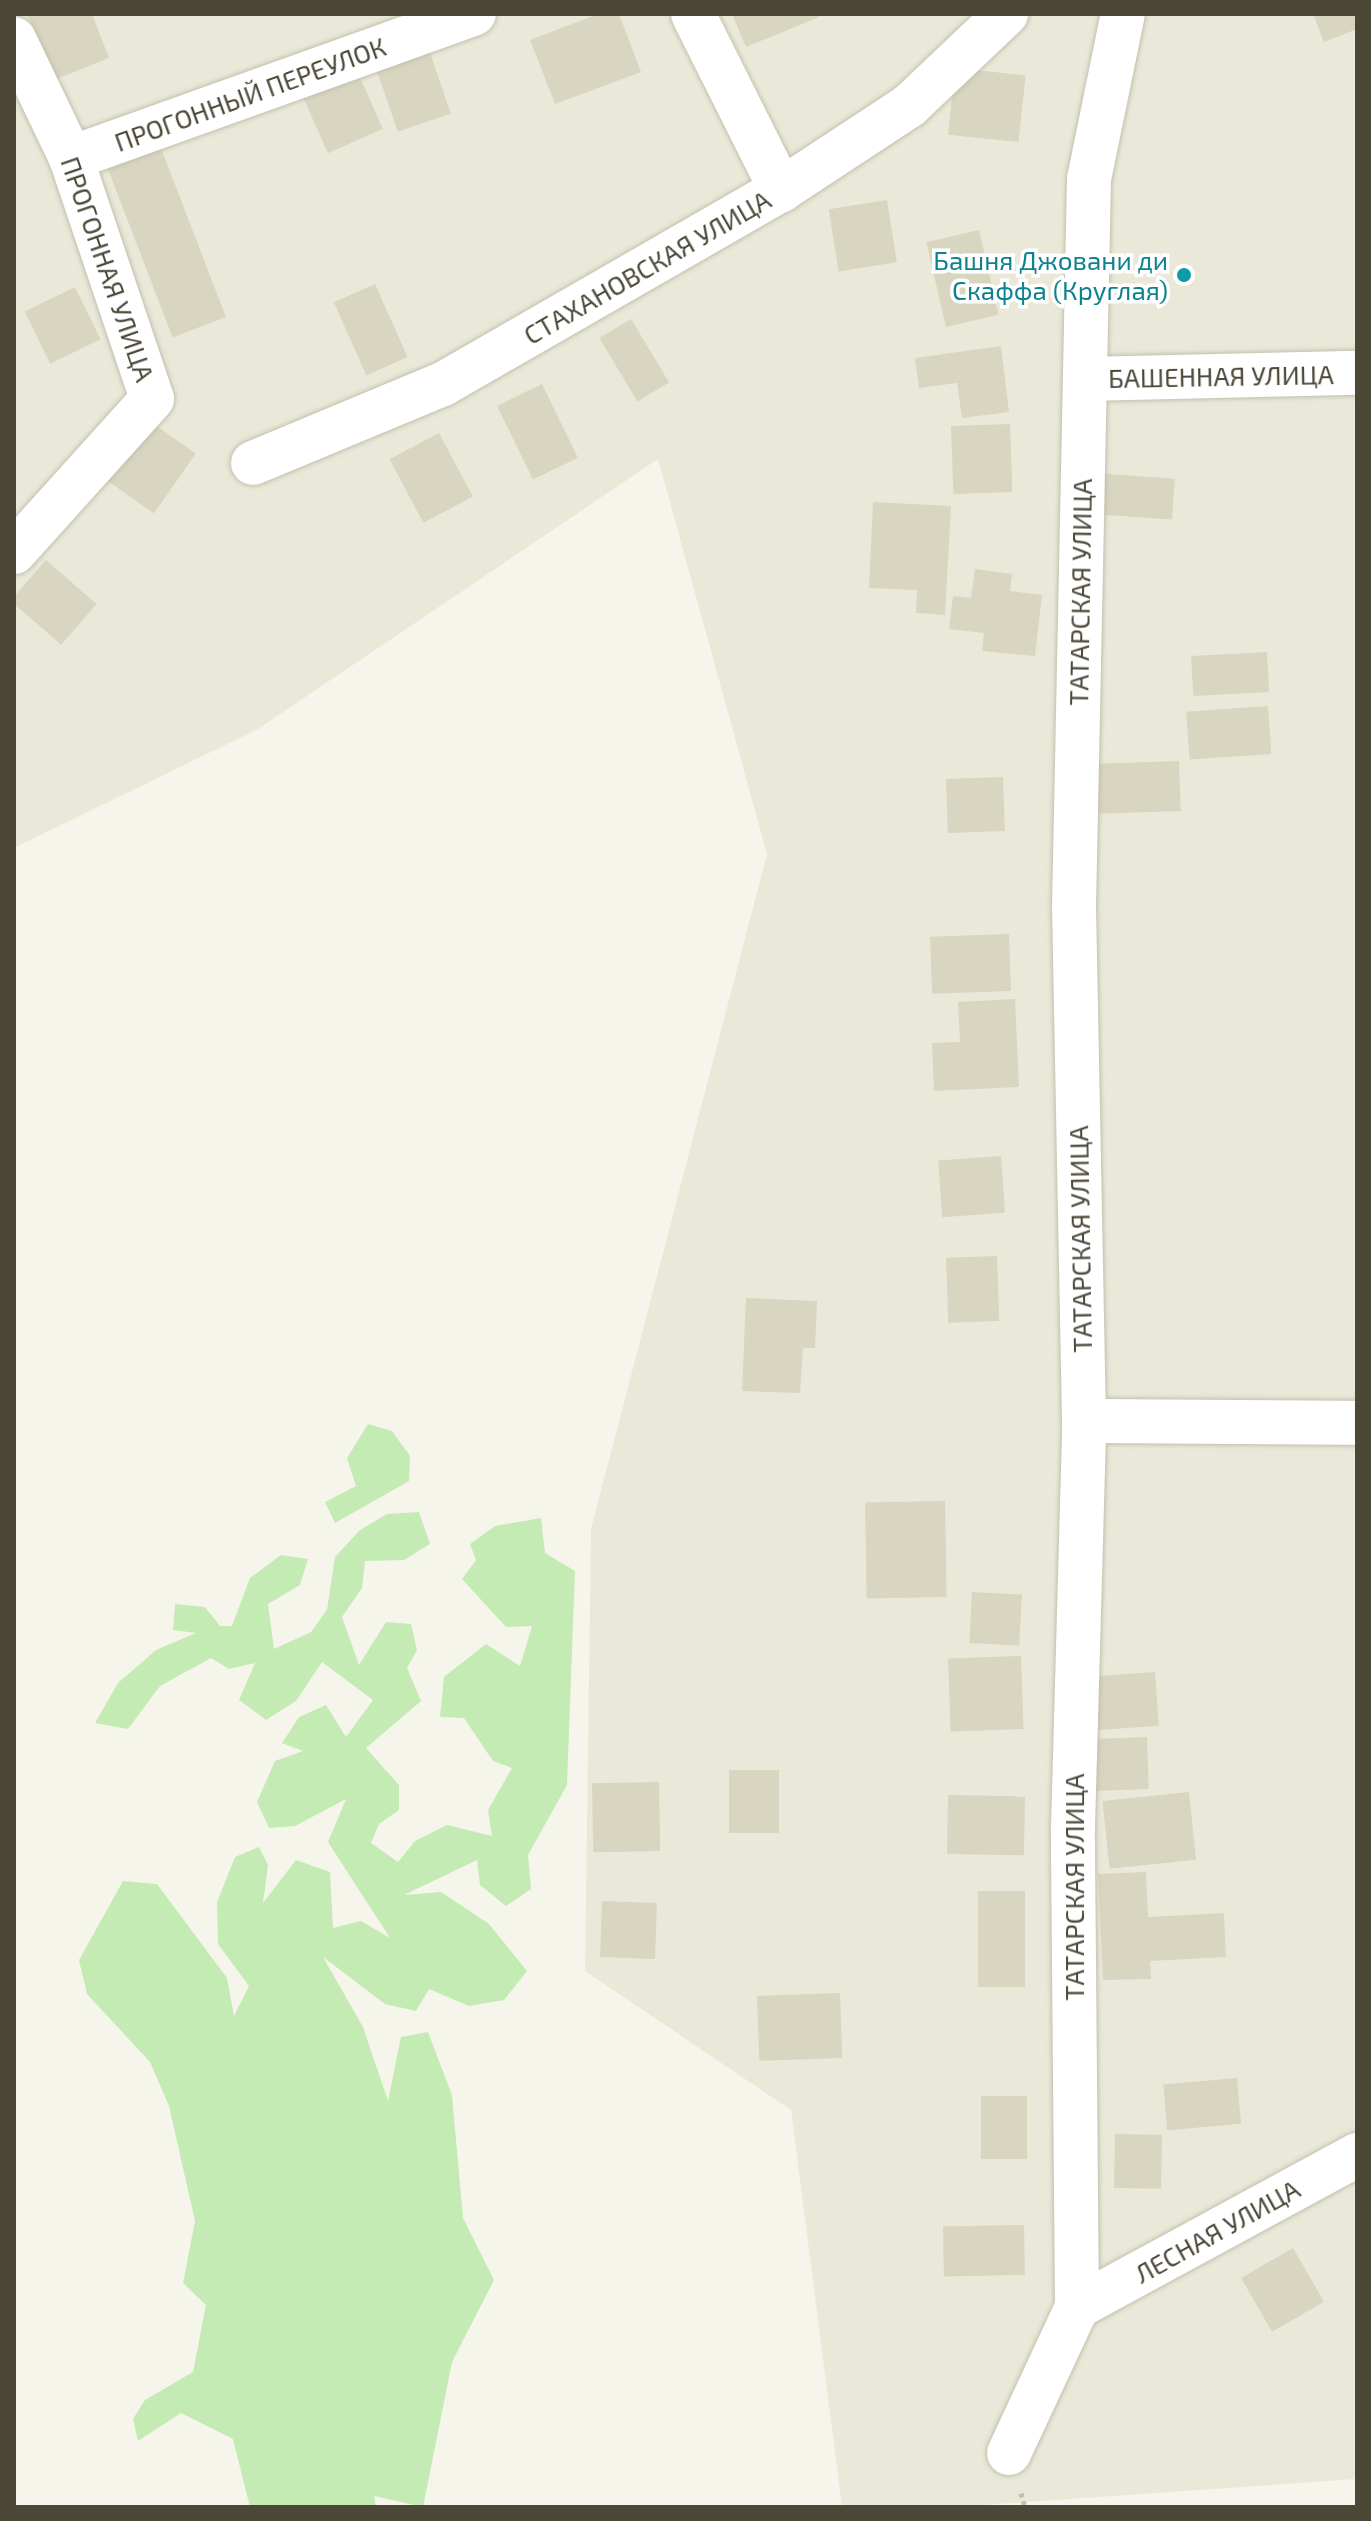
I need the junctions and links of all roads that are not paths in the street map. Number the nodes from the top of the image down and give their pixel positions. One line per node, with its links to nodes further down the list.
1 (474, 14): 6 (street, ПРОГОННЫЙ ПЕРЕУЛОК)
2 (693, 14): 7 (street)
3 (1006, 14): 7 (street, СТАХАНОВСКАЯ УЛИЦА)
4 (1123, 14): 9 (street, ТАТАРСКАЯ УЛИЦА)
5 (14, 39): 6 (street, ПРОГОННАЯ УЛИЦА)
6 (71, 158): 11 (street, ПРОГОННАЯ УЛИЦА)
7 (781, 190): 10 (street, СТАХАНОВСКАЯ УЛИЦА)
8 (1357, 373): 9 (street, БАШЕННАЯ УЛИЦА)
9 (1085, 379): 12 (street, ТАТАРСКАЯ УЛИЦА)
10 (253, 463)
11 (14, 552)
12 (1084, 1421): 13 (street); 15 (street, ТАТАРСКАЯ УЛИЦА)
13 (1357, 1423)
14 (1357, 2155): 15 (street, ЛЕСНАЯ УЛИЦА)
15 (1077, 2307): 16 (street, ТАТАРСКАЯ УЛИЦА)
16 (1009, 2453)

